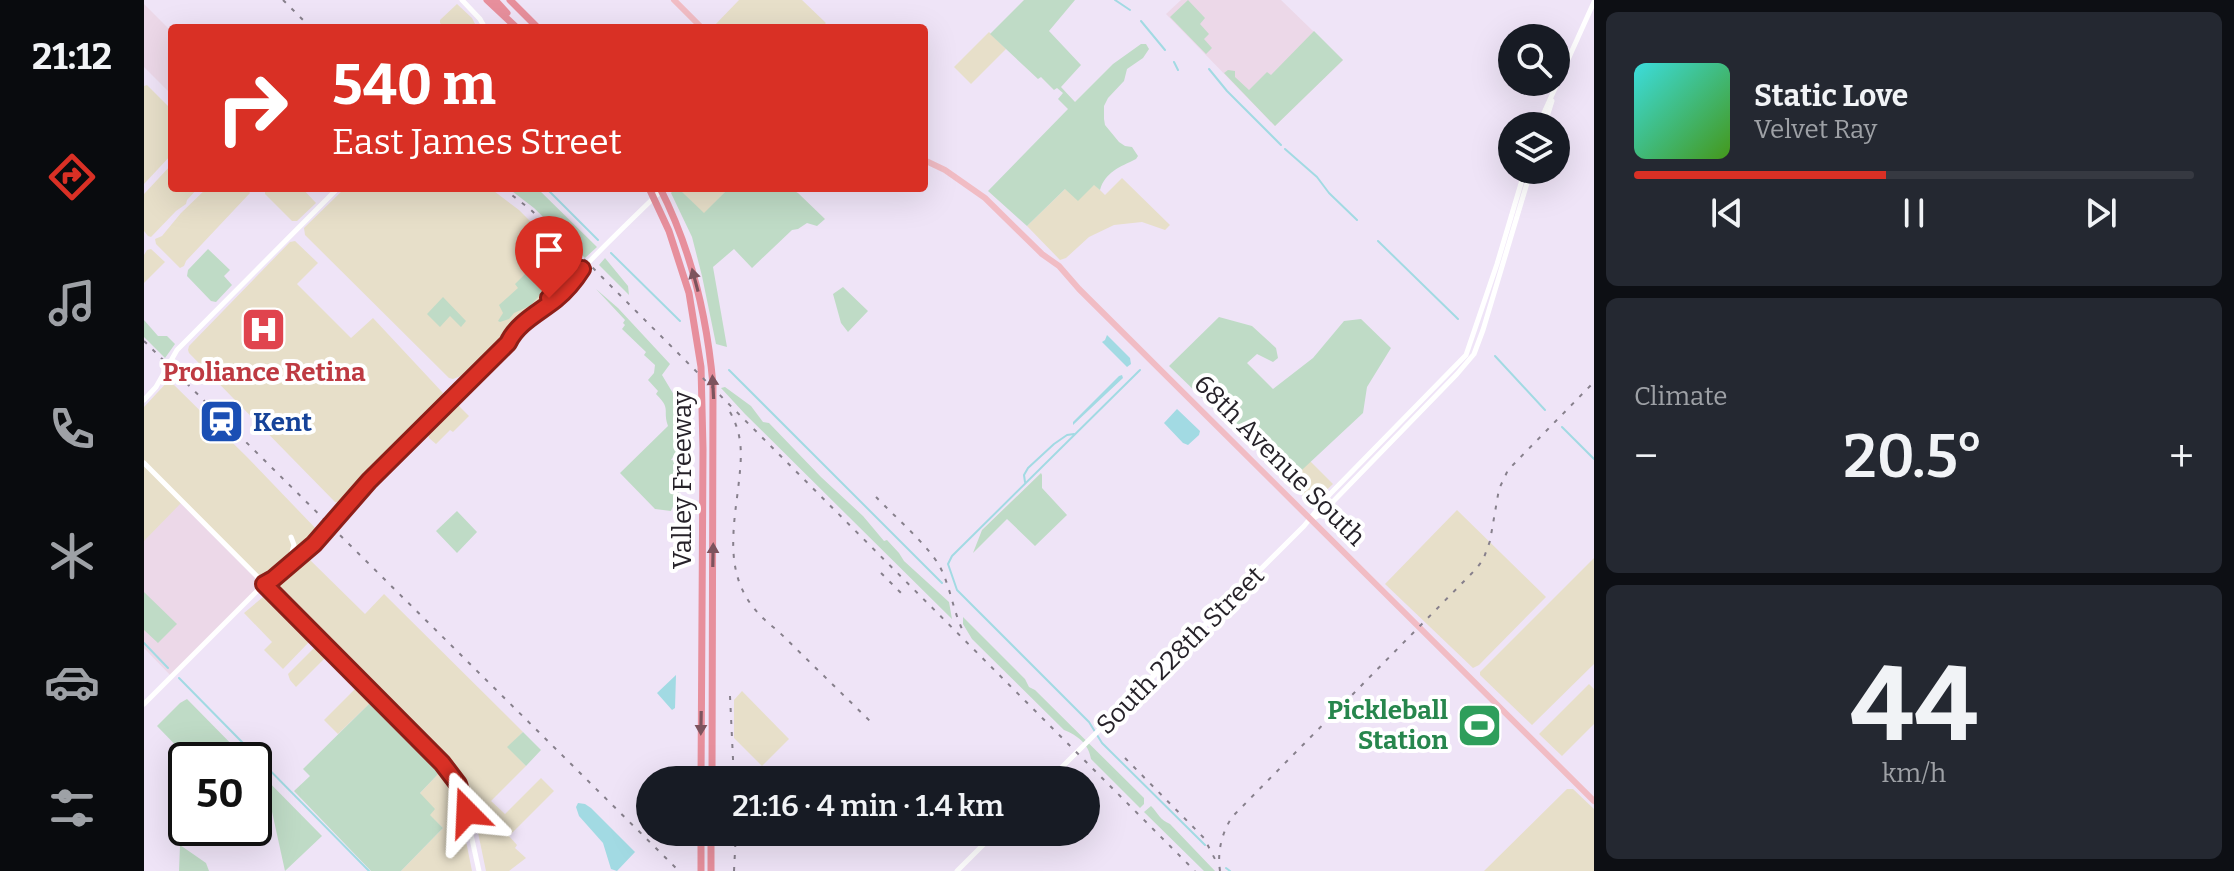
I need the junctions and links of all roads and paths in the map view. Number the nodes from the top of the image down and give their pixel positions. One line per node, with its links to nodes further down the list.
1 (462, 0): 7 (main road)
2 (487, 0): 8 (highway)
3 (495, 0): 9 (highway)
4 (510, 0): 10 (highway)
5 (674, 0): 11 (main road)
6 (1594, 2): 12 (main road)
7 (483, 24)
8 (513, 24)
9 (519, 24)
10 (534, 24)
11 (698, 24)
12 (1570, 55)
13 (928, 162): 25 (main road, 68th Avenue South)
14 (1521, 184): 25 (main road, South 228th Street)
15 (1527, 184): 25 (main road, South 228th Street)
16 (334, 192): 21 (main road)
17 (651, 192): 30 (highway, Valley Freeway, one-way to 30)
18 (658, 192): 20 (main road)
19 (664, 192): 31 (highway, Valley Freeway, one-way to 19)
20 (512, 336): 22 (main road); 24 (main road)
21 (144, 400)
22 (399, 444): 24 (main road); 27 (main road)
23 (144, 463): 28 (main road)
24 (386, 465): 28 (main road)
25 (1311, 519): 32 (main road, South 228th Street); 33 (main road, 68th Avenue South)
26 (291, 537): 27 (main road)
27 (290, 557): 28 (main road)
28 (264, 584): 29 (main road); 38 (main road)
29 (144, 704)
30 (701, 766)
31 (712, 766)
32 (1063, 766)
33 (1594, 801)
34 (701, 846): 37 (highway)
35 (711, 846): 39 (highway)
36 (982, 846): 40 (main road)
37 (701, 868)
38 (479, 871)
39 (711, 871)
40 (957, 871)

